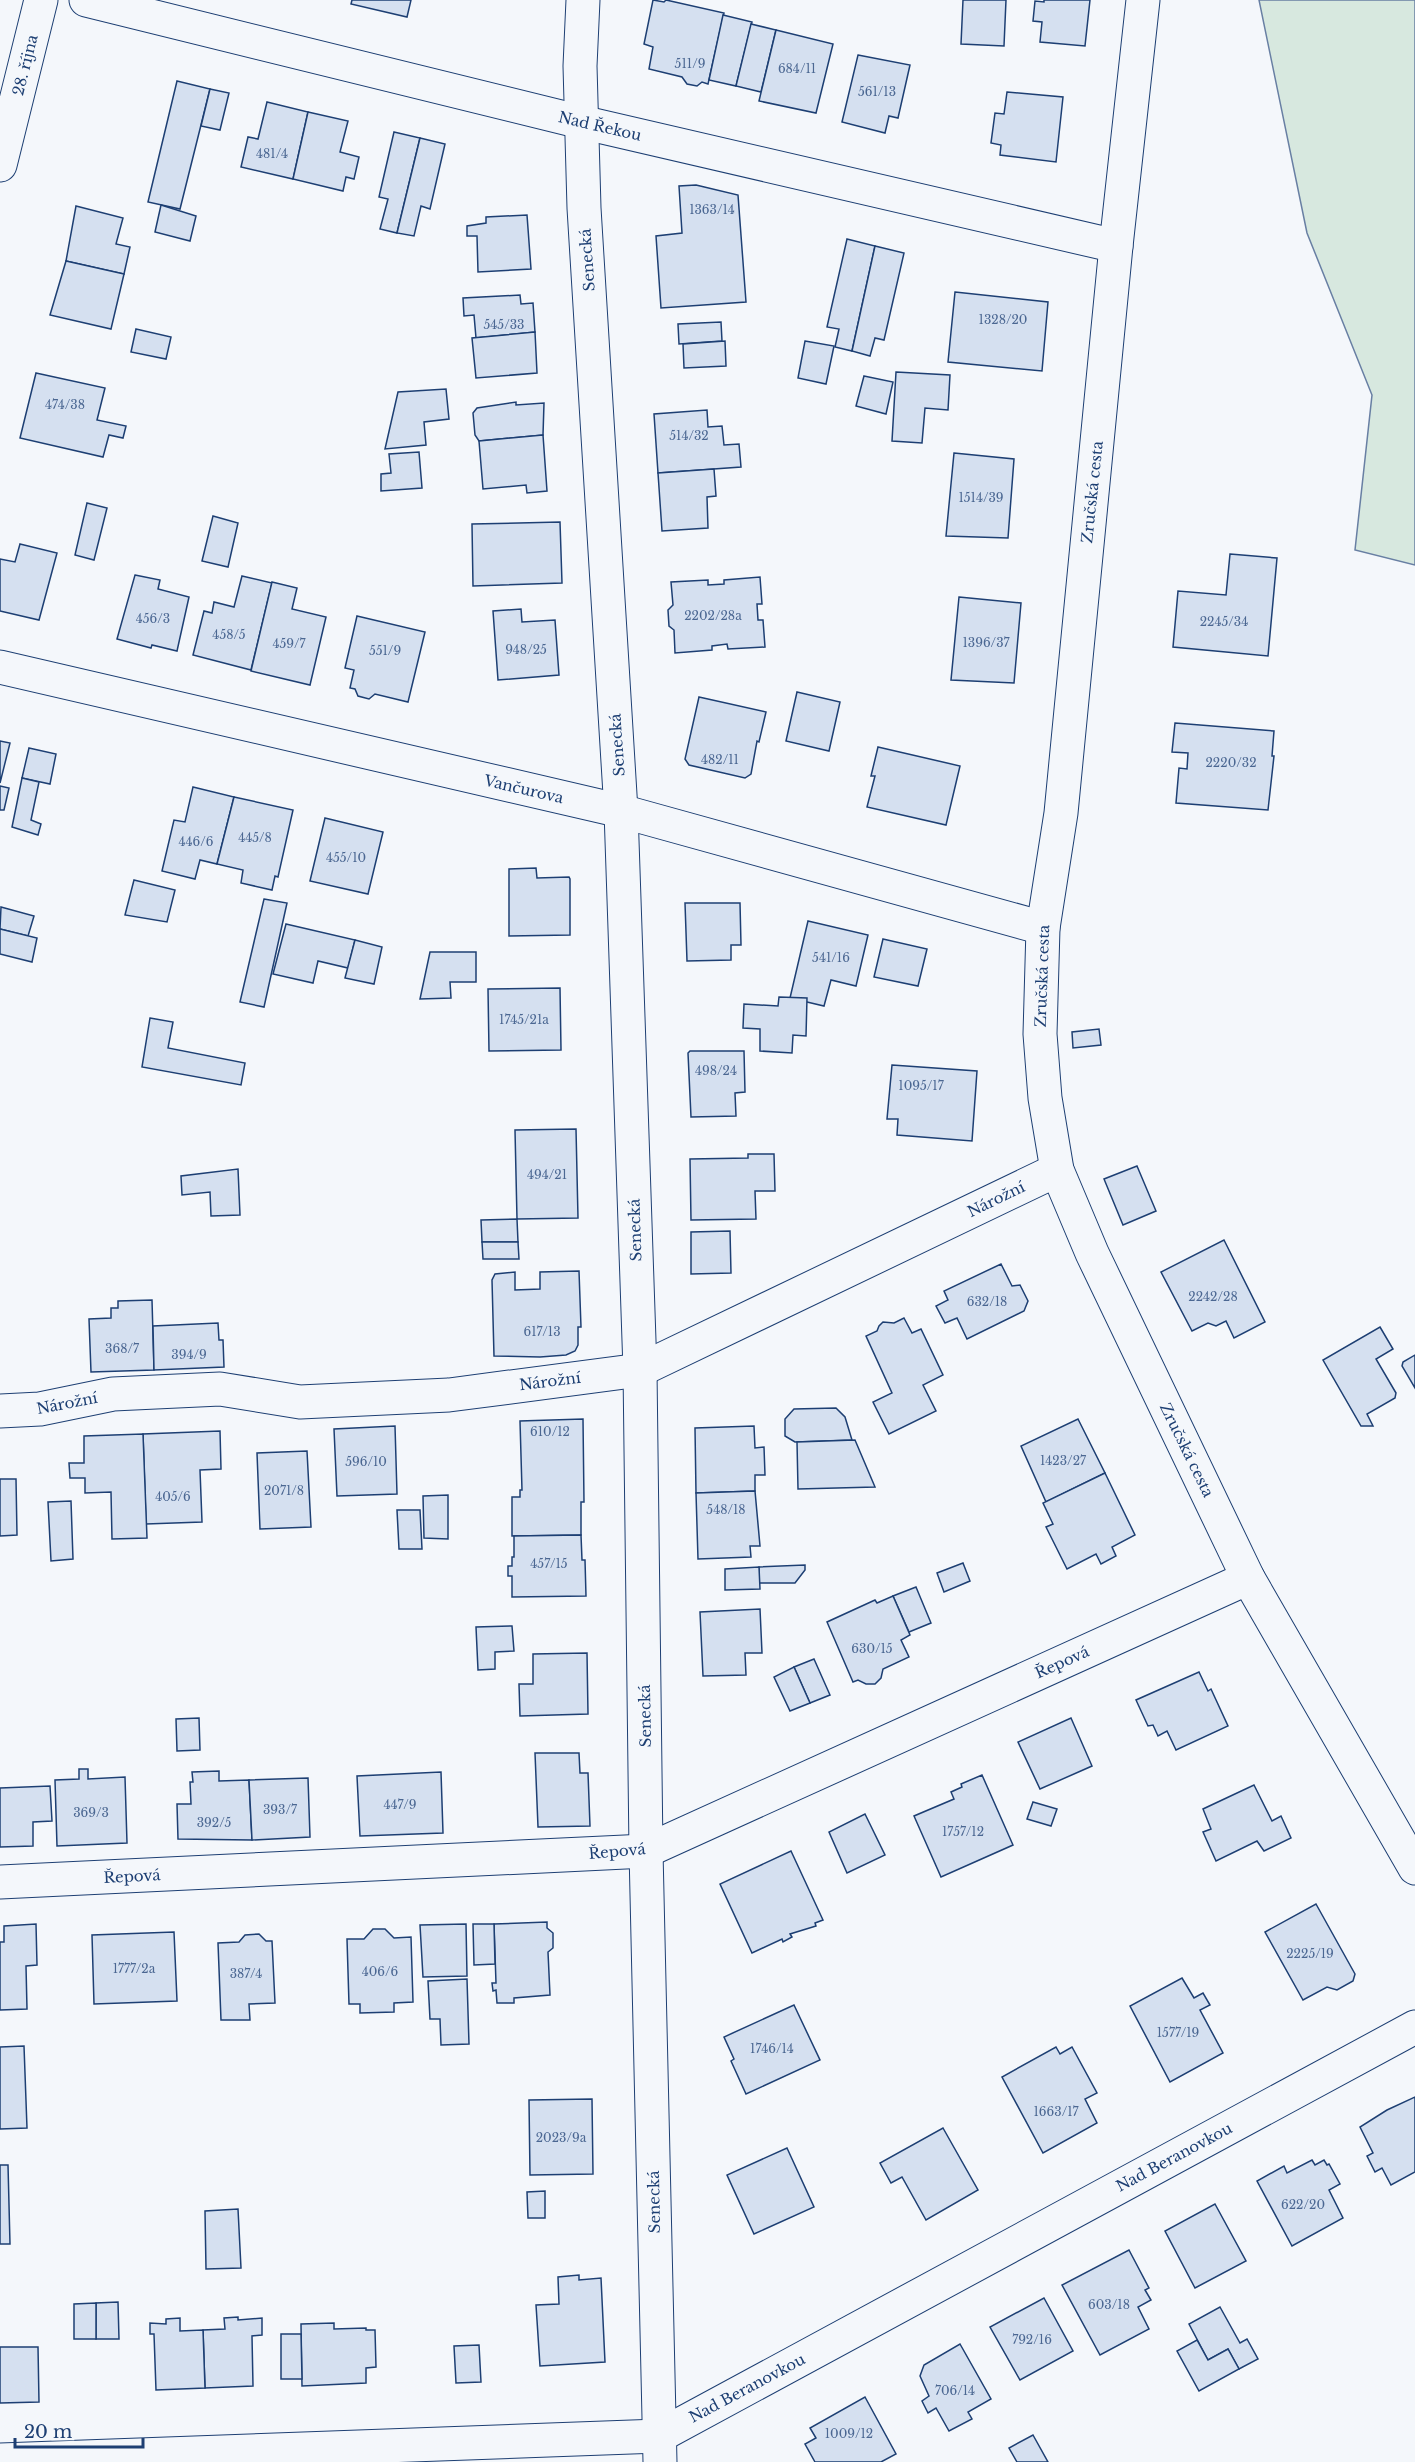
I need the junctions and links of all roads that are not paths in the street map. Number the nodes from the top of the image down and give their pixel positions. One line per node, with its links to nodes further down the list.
1 (41, 0): 6 (street, 28. října)
2 (86, 0): 5 (street, Nad Řekou)
3 (584, 0): 5 (street, Senecká)
4 (1143, 0): 7 (street, Zručská cesta)
5 (582, 122): 7 (street, Nad Řekou); 9 (street, Senecká)
6 (0, 165)
7 (1116, 246): 10 (street, Zručská cesta)
8 (0, 667): 9 (street, Vančurova)
9 (621, 811): 10 (street, Vančurova); 12 (street, Senecká)
10 (1043, 928): 11 (street, Zručská cesta)
11 (1057, 1170): 12 (street, Nárožní); 14 (street, Zručská cesta)
12 (640, 1370): 13 (street, Nárožní); 15 (street, Senecká)
13 (0, 1411)
14 (1248, 1578): 15 (street, Řepová); 16 (street, Zručská cesta)
15 (646, 1851): 17 (street, Řepová); 19 (street, Senecká)
16 (1415, 1868)
17 (0, 1882)
18 (1415, 2027): 19 (street, Nad Beranovkou)
19 (660, 2449): 20 (street, Nad Beranovkou)
20 (0, 2460)

